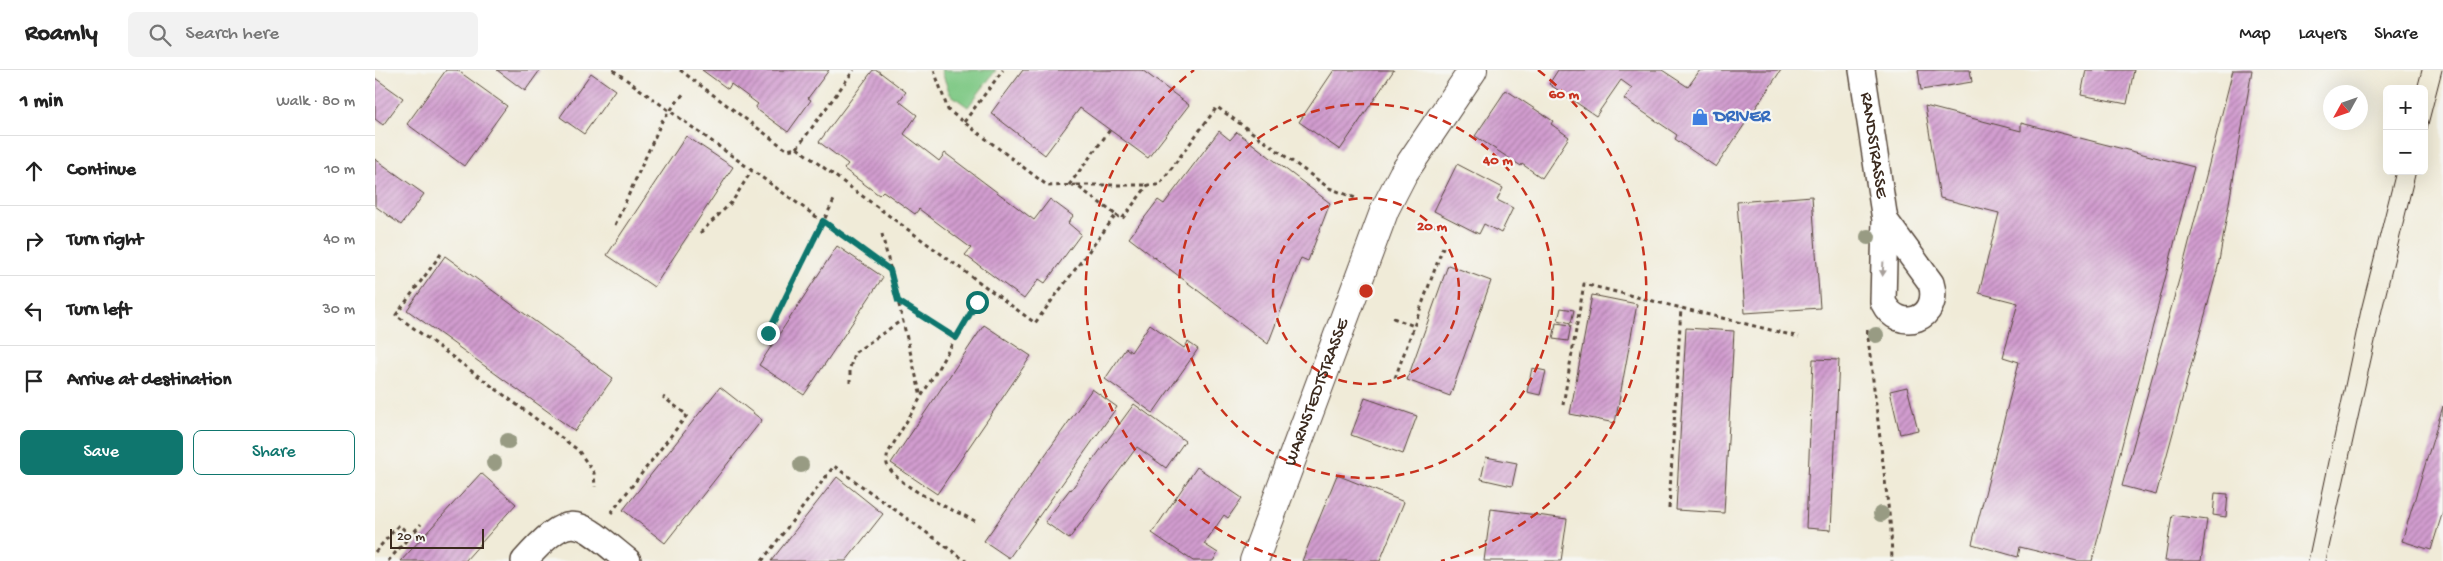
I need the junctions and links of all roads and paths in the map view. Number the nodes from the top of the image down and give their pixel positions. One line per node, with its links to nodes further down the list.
1 (613, 70): 9 (path)
2 (680, 70): 12 (path)
3 (854, 70): 12 (path)
4 (934, 70): 10 (path)
5 (1003, 70): 10 (path)
6 (1473, 70): 18 (street, WARNSTEDTSTRASSE)
7 (1862, 70): 20 (street, RANDSTRASSE)
8 (684, 93): 9 (path)
9 (670, 111): 13 (path); 22 (path)
10 (964, 122): 16 (path)
11 (1110, 130): 16 (path)
12 (797, 148): 19 (path)
13 (752, 170): 21 (path); 23 (path)
14 (1076, 185): 15 (path); 16 (path); 19 (path)
15 (1148, 185): 18 (path); 19 (path)
16 (1068, 186)
17 (834, 200): 21 (path)
18 (1385, 209): 55 (street, WARNSTEDTSTRASSE)
19 (1116, 214)
20 (1885, 220): 31 (street, RANDSTRASSE, one-way to 31); 31 (street, RANDSTRASSE)
21 (823, 221): 27 (path); 35 (path)
22 (615, 225)
23 (700, 233)
24 (882, 234): 27 (path)
25 (1443, 247): 34 (path)
26 (441, 254): 43 (path)
27 (890, 270): 28 (path)
28 (898, 301): 33 (path); 37 (path)
29 (977, 302): 37 (path)
30 (1681, 308): 36 (path); 42 (path); 44 (path)
31 (1887, 310): 56 (path)
32 (1393, 318): 34 (path)
33 (902, 320): 39 (path); 41 (path)
34 (1414, 326): 38 (path)
35 (768, 333)
36 (1799, 337)
37 (956, 338): 41 (path)
38 (1395, 378)
39 (850, 383)
40 (663, 397): 47 (path)
41 (921, 398): 45 (path)
42 (1563, 405)
43 (595, 487)
44 (1669, 508)
45 (975, 521)
46 (421, 524): 48 (path)
47 (594, 534): 51 (street); 52 (street)
48 (411, 536): 49 (path); 50 (path)
49 (375, 552)
50 (388, 561)
51 (524, 561)
52 (628, 561)
53 (761, 561): 54 (path)
54 (966, 561)
55 (1254, 561)
56 (1892, 561)

